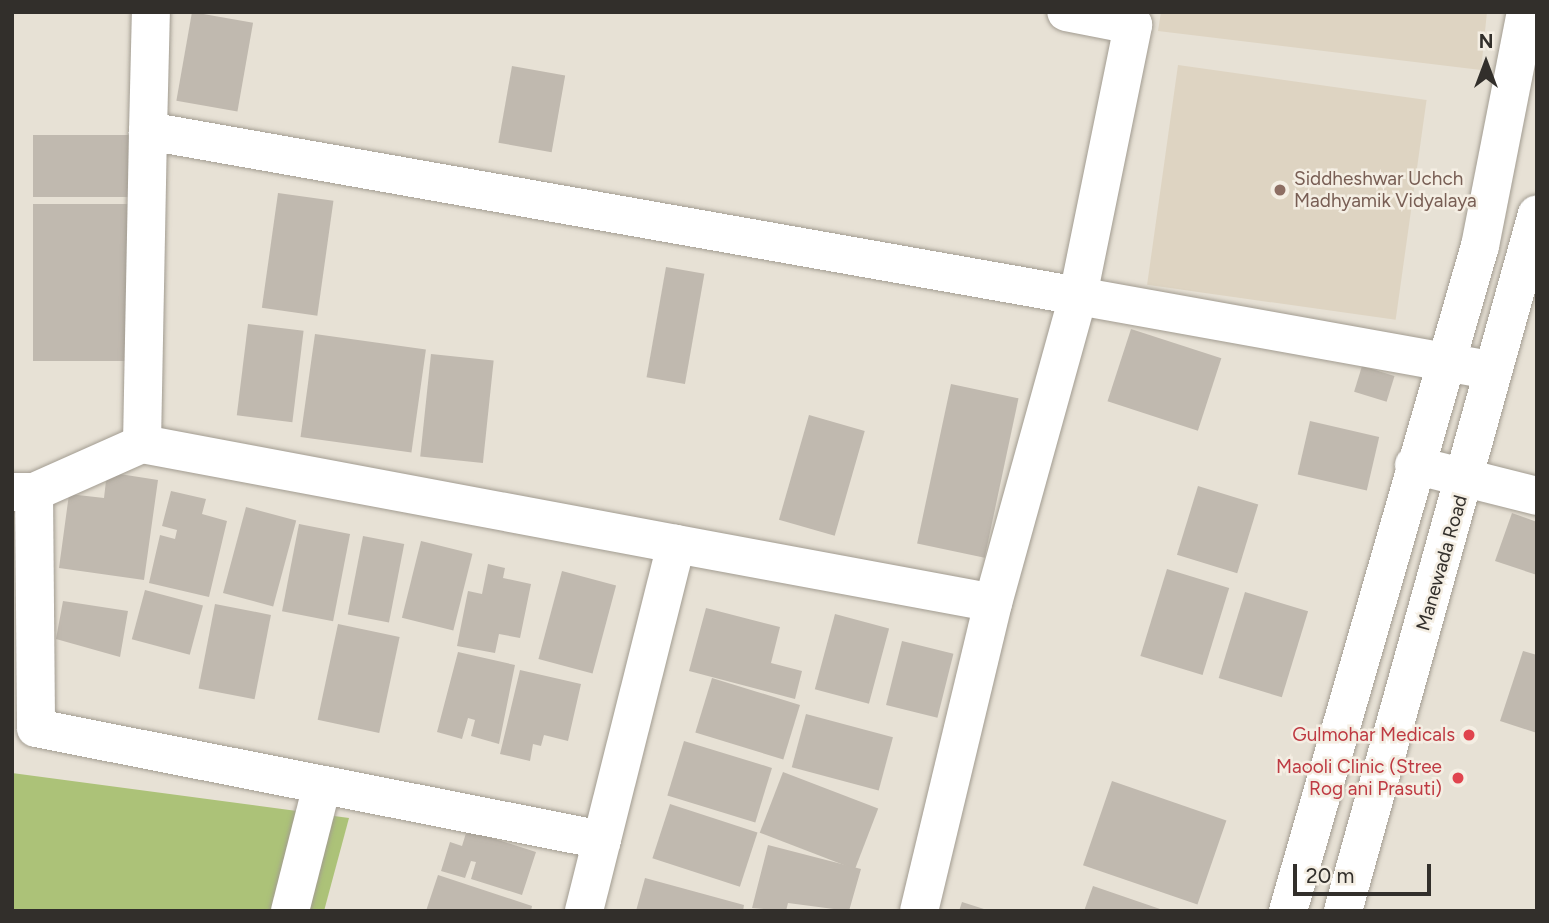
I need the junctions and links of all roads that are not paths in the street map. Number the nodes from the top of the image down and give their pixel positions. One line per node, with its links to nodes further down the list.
1 (151, 12): 5 (street)
2 (1066, 12): 4 (street)
3 (1526, 12): 8 (street)
4 (1134, 19): 7 (street)
5 (148, 131): 7 (street); 10 (street)
6 (1537, 214): 9 (street, Manewada Road)
7 (1078, 296): 8 (street); 16 (street)
8 (1442, 361): 9 (street); 11 (street)
9 (1490, 370): 12 (street, Manewada Road)
10 (142, 444): 13 (street); 15 (street)
11 (1414, 465): 12 (street); 22 (street)
12 (1466, 478): 14 (street); 23 (street, Manewada Road)
13 (23, 492): 17 (street)
14 (1537, 496)
15 (676, 544): 16 (street); 18 (street)
16 (993, 603): 21 (street)
17 (322, 785): 18 (street); 19 (street)
18 (602, 840): 20 (street)
19 (290, 911)
20 (584, 911)
21 (919, 911)
22 (1288, 911)
23 (1343, 911)

